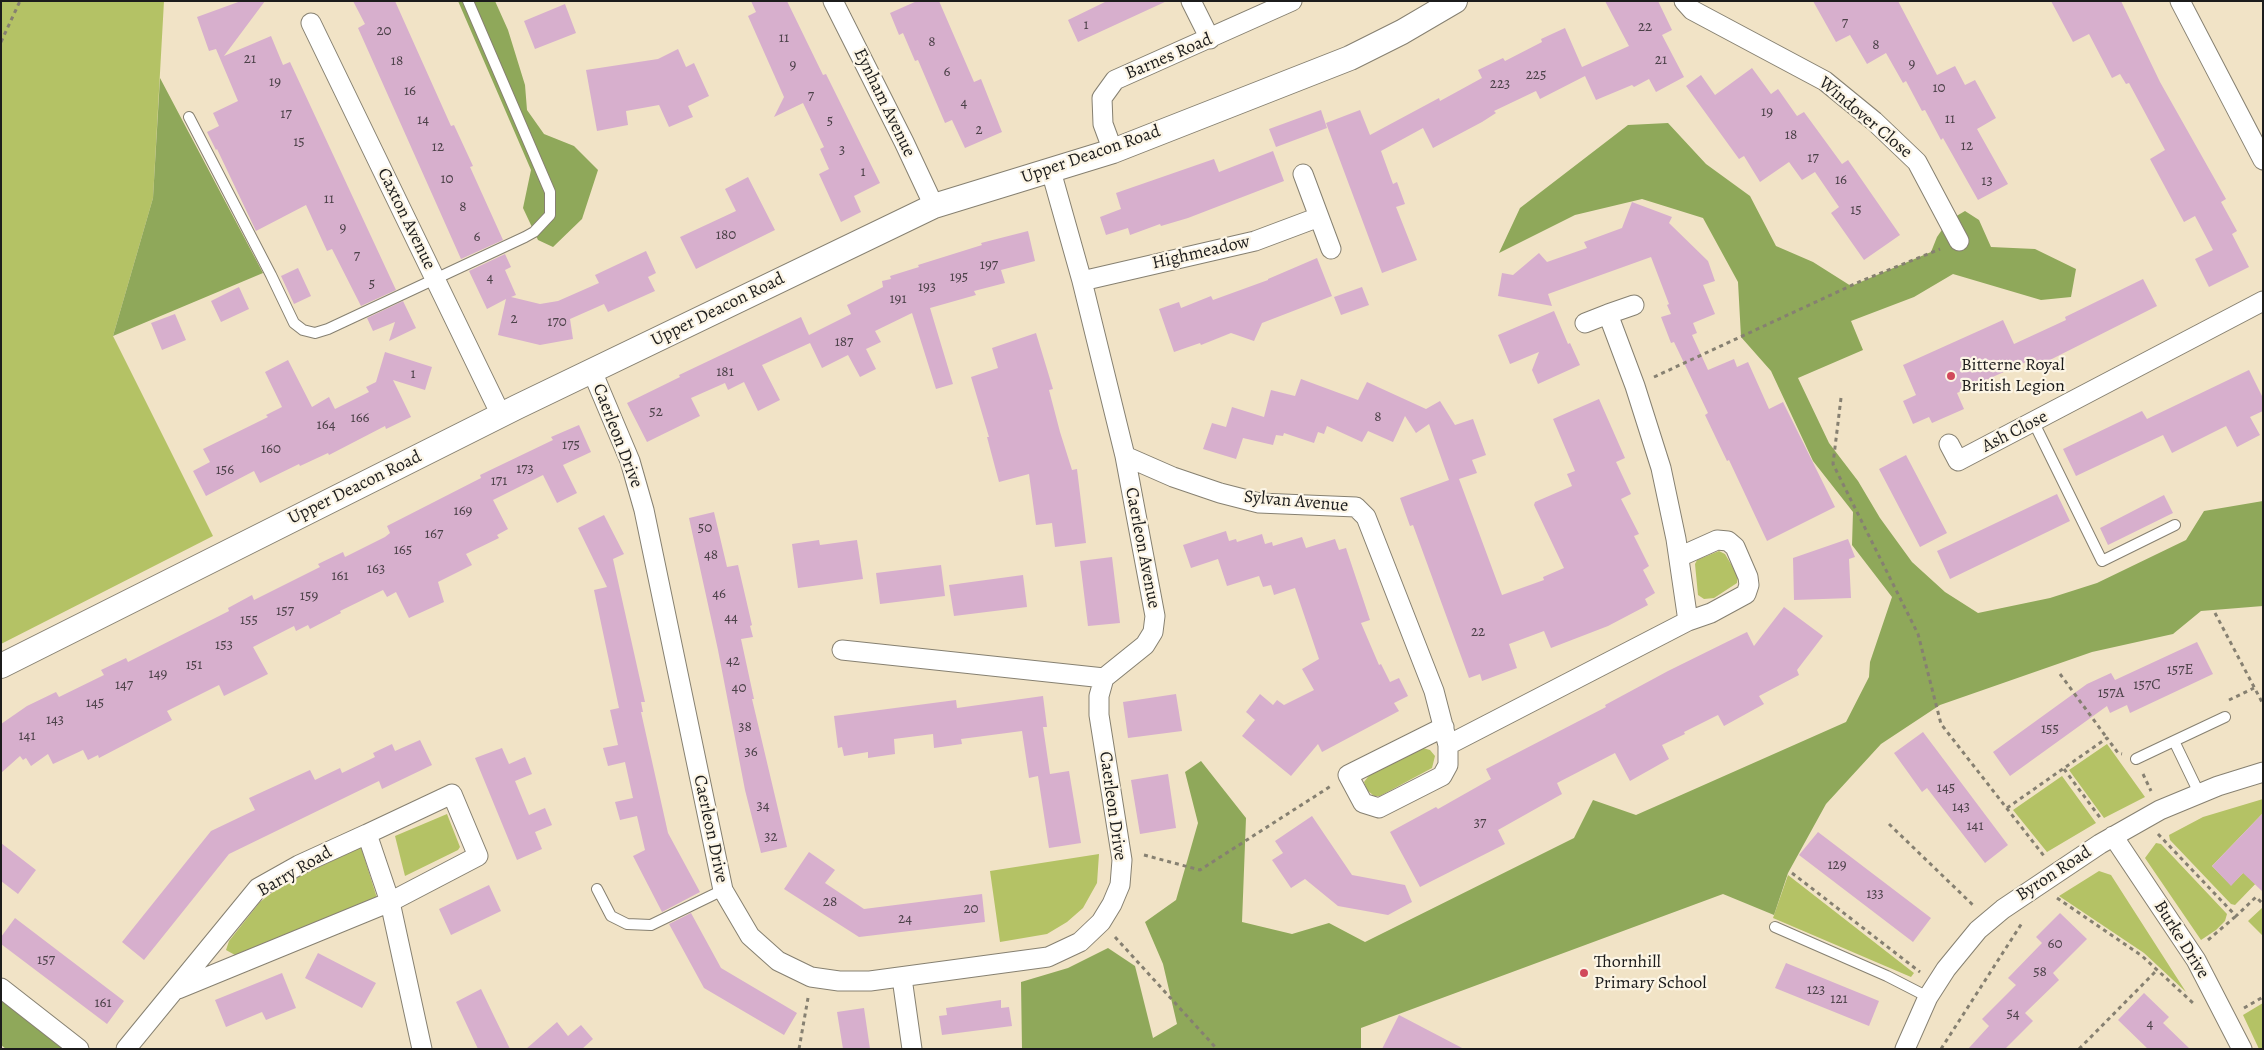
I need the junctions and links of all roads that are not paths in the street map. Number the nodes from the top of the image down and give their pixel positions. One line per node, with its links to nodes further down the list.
1 (468, 1): 19 (lane)
2 (833, 1): 15 (street, Eynham Avenue)
3 (1191, 1): 9 (street)
4 (1292, 1): 9 (street, Barnes Road)
5 (1455, 1): 11 (street, Upper Deacon Road)
6 (1684, 1): 17 (street, Windover Close)
7 (2180, 1): 12 (street)
8 (311, 23): 19 (street, Caxton Avenue)
9 (1210, 39): 11 (street, Barnes Road)
10 (189, 117): 19 (lane)
11 (1113, 151): 13 (street, Upper Deacon Road)
12 (2263, 160)
13 (1051, 171): 15 (street, Upper Deacon Road); 20 (street, Caerleon Avenue)
14 (1303, 174): 16 (street)
15 (934, 206): 25 (street, Upper Deacon Road)
16 (1319, 217): 18 (street); 20 (street, Highmeadow)
17 (1959, 241)
18 (1331, 249)
19 (435, 278): 26 (street, Caxton Avenue)
20 (1082, 281): 29 (street, Caerleon Avenue)
21 (2263, 301): 27 (street, Ash Close)
22 (1634, 305): 23 (street)
23 (1608, 314): 24 (street); 31 (street)
24 (1585, 322)
25 (592, 371): 26 (street, Upper Deacon Road); 45 (street, Caerleon Drive)
26 (501, 415): 34 (street, Upper Deacon Road)
27 (2034, 423): 28 (street, Ash Close); 30 (lane)
28 (1949, 444)
29 (1125, 456): 35 (street, Caerleon Avenue); 37 (street, Sylvan Avenue)
30 (2175, 525)
31 (1679, 557): 32 (street); 32 (street)
32 (1688, 621): 37 (street)
33 (842, 650): 35 (street)
34 (1, 666)
35 (1104, 678): 48 (street, Caerleon Drive)
36 (2225, 717): 38 (lane)
37 (1446, 736): 37 (street, Sylvan Avenue)
38 (2174, 741): 39 (lane); 41 (lane)
39 (2136, 759)
40 (2263, 772): 41 (street, Byron Road)
41 (2199, 793): 43 (street, Byron Road)
42 (367, 834): 46 (street); 46 (street, Barry Road); 50 (street, Barry Road)
43 (2113, 836): 51 (street, Byron Road); 57 (street, Burke Drive)
44 (597, 889): 45 (lane)
45 (723, 890): 48 (street, Caerleon Drive)
46 (390, 902): 50 (street, Barry Road); 54 (street)
47 (1775, 927): 51 (lane)
48 (902, 978): 55 (street)
49 (1, 988): 52 (street)
50 (175, 990): 53 (street, Barry Road)
51 (1932, 991): 56 (street, Byron Road)
52 (79, 1049)
53 (126, 1049)
54 (422, 1049)
55 (912, 1049)
56 (1905, 1049)
57 (2242, 1049)

